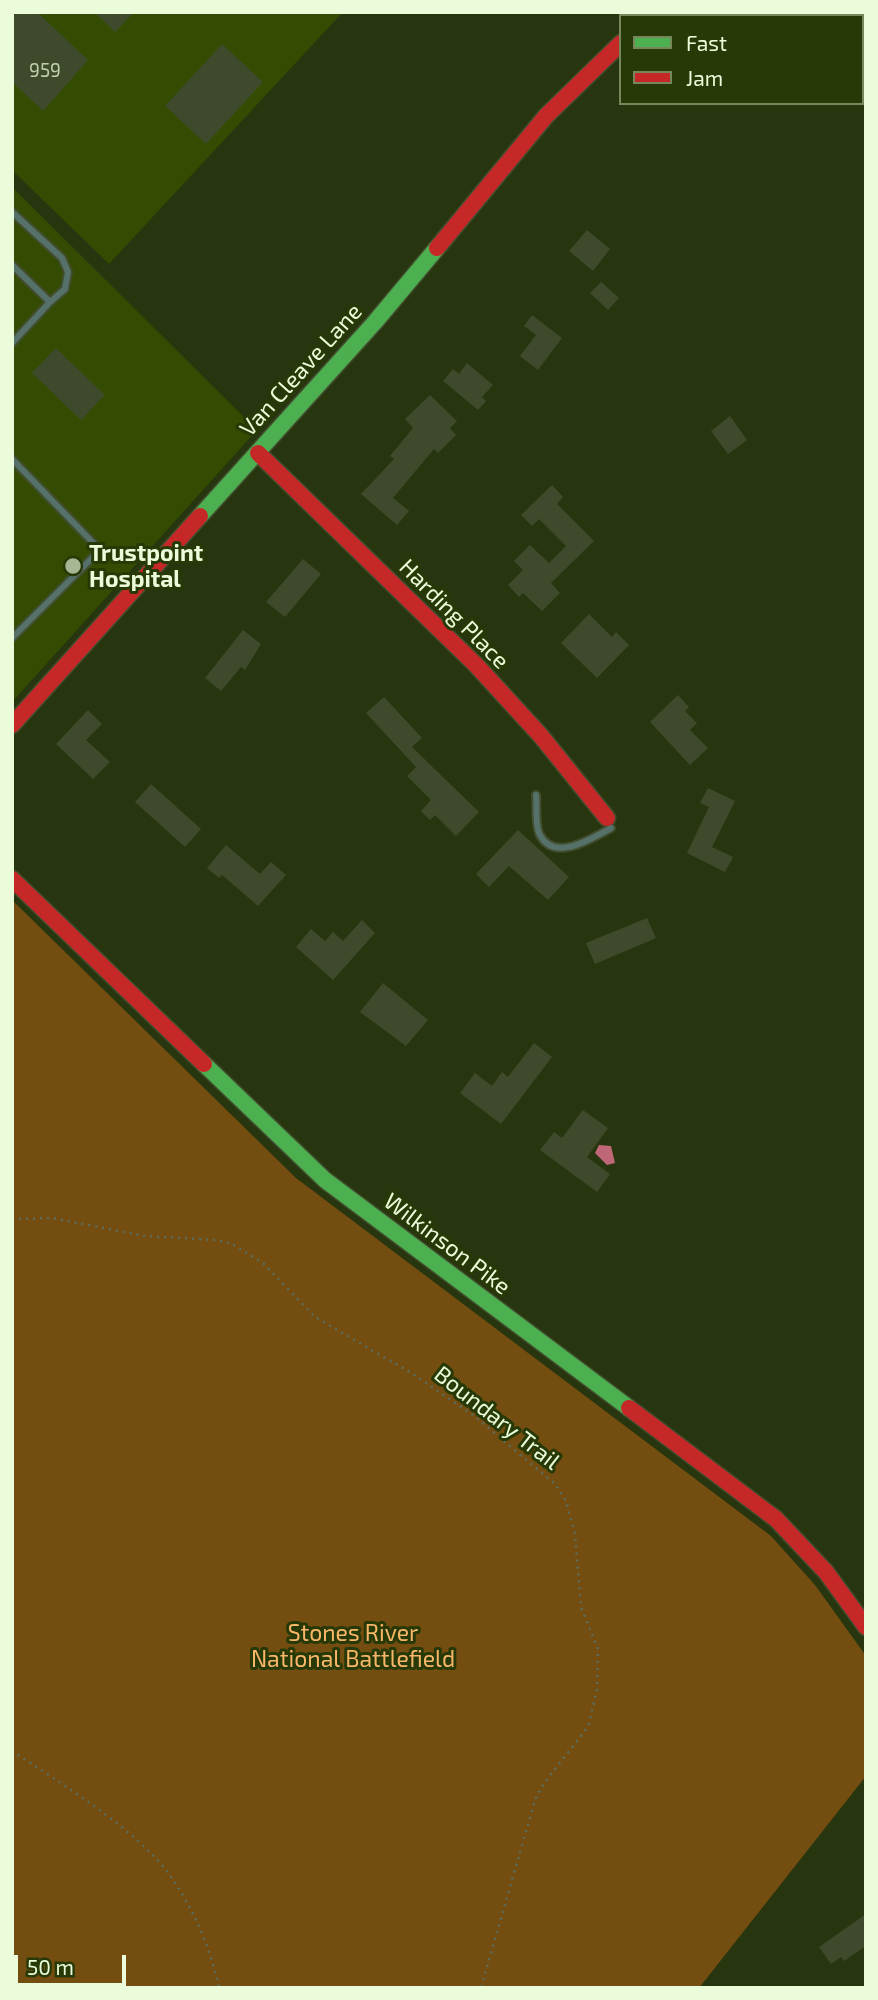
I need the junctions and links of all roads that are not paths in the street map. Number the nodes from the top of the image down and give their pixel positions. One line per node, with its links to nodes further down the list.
1 (619, 45): 6 (street, Van Cleave Lane)
2 (12, 212): 4 (lane)
3 (12, 265): 4 (lane)
4 (50, 302): 5 (lane)
5 (12, 343)
6 (258, 453): 9 (street, Van Cleave Lane); 11 (street, Harding Place)
7 (12, 460): 8 (lane)
8 (12, 638)
9 (12, 725)
10 (536, 795): 11 (lane)
11 (609, 823)
12 (12, 879): 13 (street, Wilkinson Pike)
13 (866, 1627)

